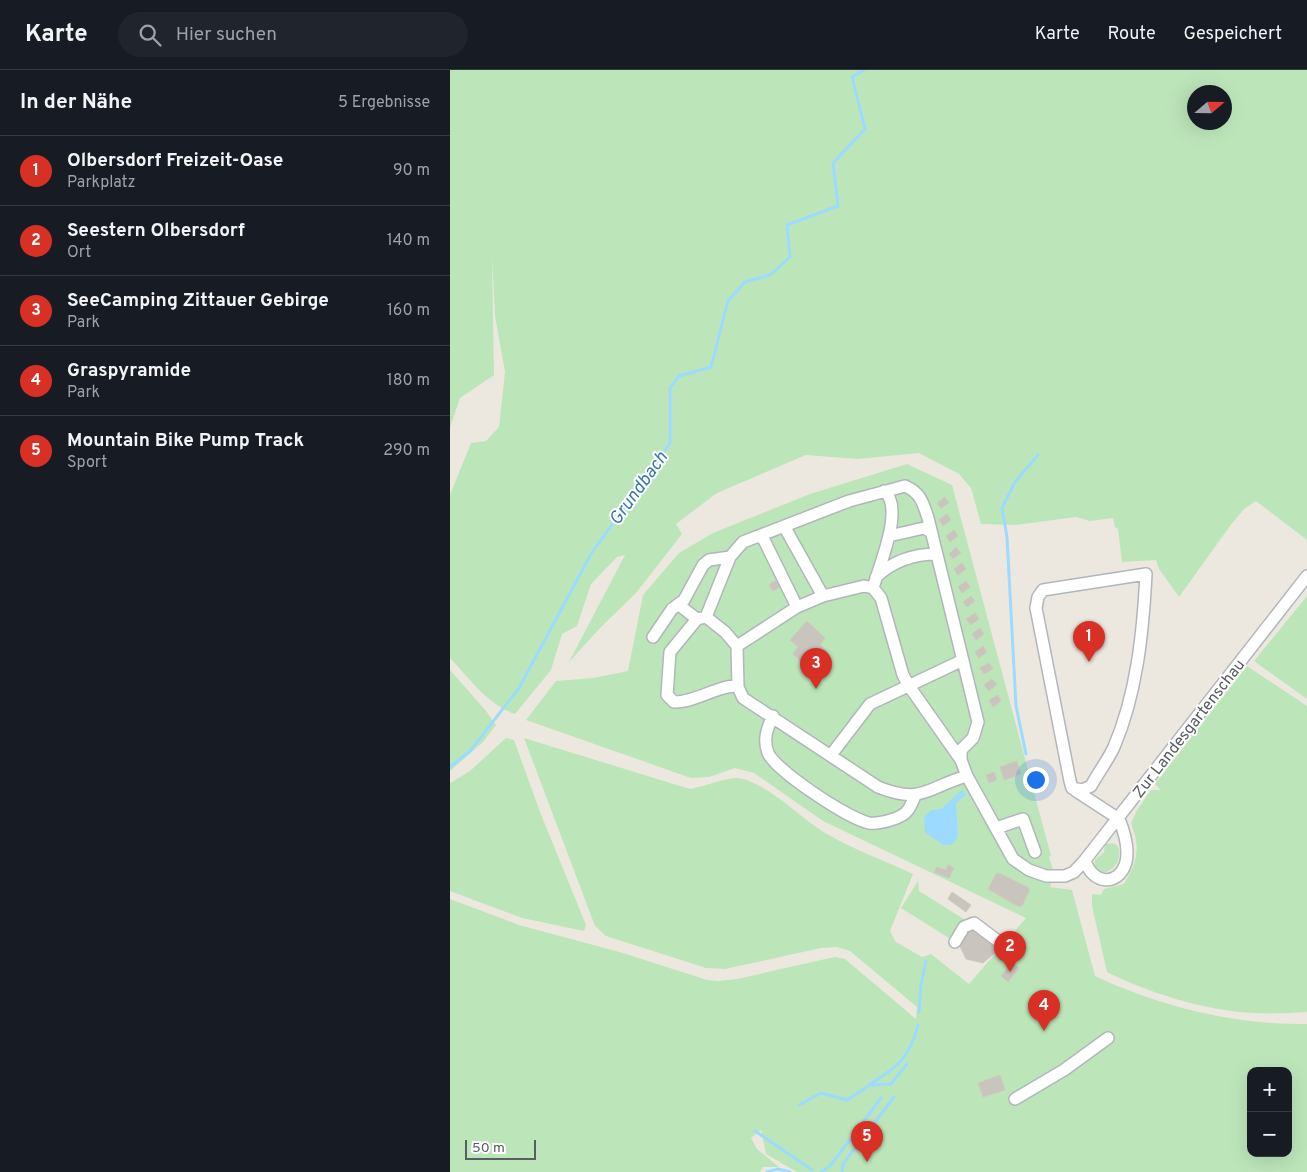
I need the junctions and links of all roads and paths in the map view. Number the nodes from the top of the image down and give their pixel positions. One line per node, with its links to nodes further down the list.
1 (884, 490): 2 (street); 3 (street); 5 (street)
2 (784, 526): 4 (street); 10 (street)
3 (931, 532): 5 (street); 6 (street)
4 (759, 536): 7 (street); 12 (street)
5 (889, 536): 9 (street)
6 (936, 554): 9 (street); 16 (street)
7 (730, 557): 11 (street); 13 (street)
8 (1307, 576): 27 (street, Zur Landesgartenschau)
9 (874, 583): 10 (street); 17 (street)
10 (823, 596): 12 (street)
11 (679, 604): 13 (street); 14 (street)
12 (796, 606): 15 (street)
13 (702, 618): 15 (street); 18 (street)
14 (653, 637)
15 (737, 646): 18 (street)
16 (963, 660): 17 (street); 21 (street)
17 (909, 686): 20 (street); 21 (street)
18 (738, 687): 19 (street)
19 (773, 716): 20 (street); 25 (street)
20 (832, 755): 25 (street)
21 (961, 760): 22 (street)
22 (967, 776): 25 (street); 28 (street)
23 (1091, 786): 23 (street); 26 (street)
24 (1076, 791): 26 (street)
25 (915, 796)
26 (1103, 810): 27 (street)
27 (1119, 819): 30 (street, Zur Landesgartenschau); 30 (street)
28 (996, 828): 29 (street); 30 (street, Zur Landesgartenschau)
29 (1035, 852)
30 (1086, 860)
31 (955, 942): 32 (street)
32 (1006, 947)
33 (1108, 1038): 34 (street)
34 (1015, 1100)

